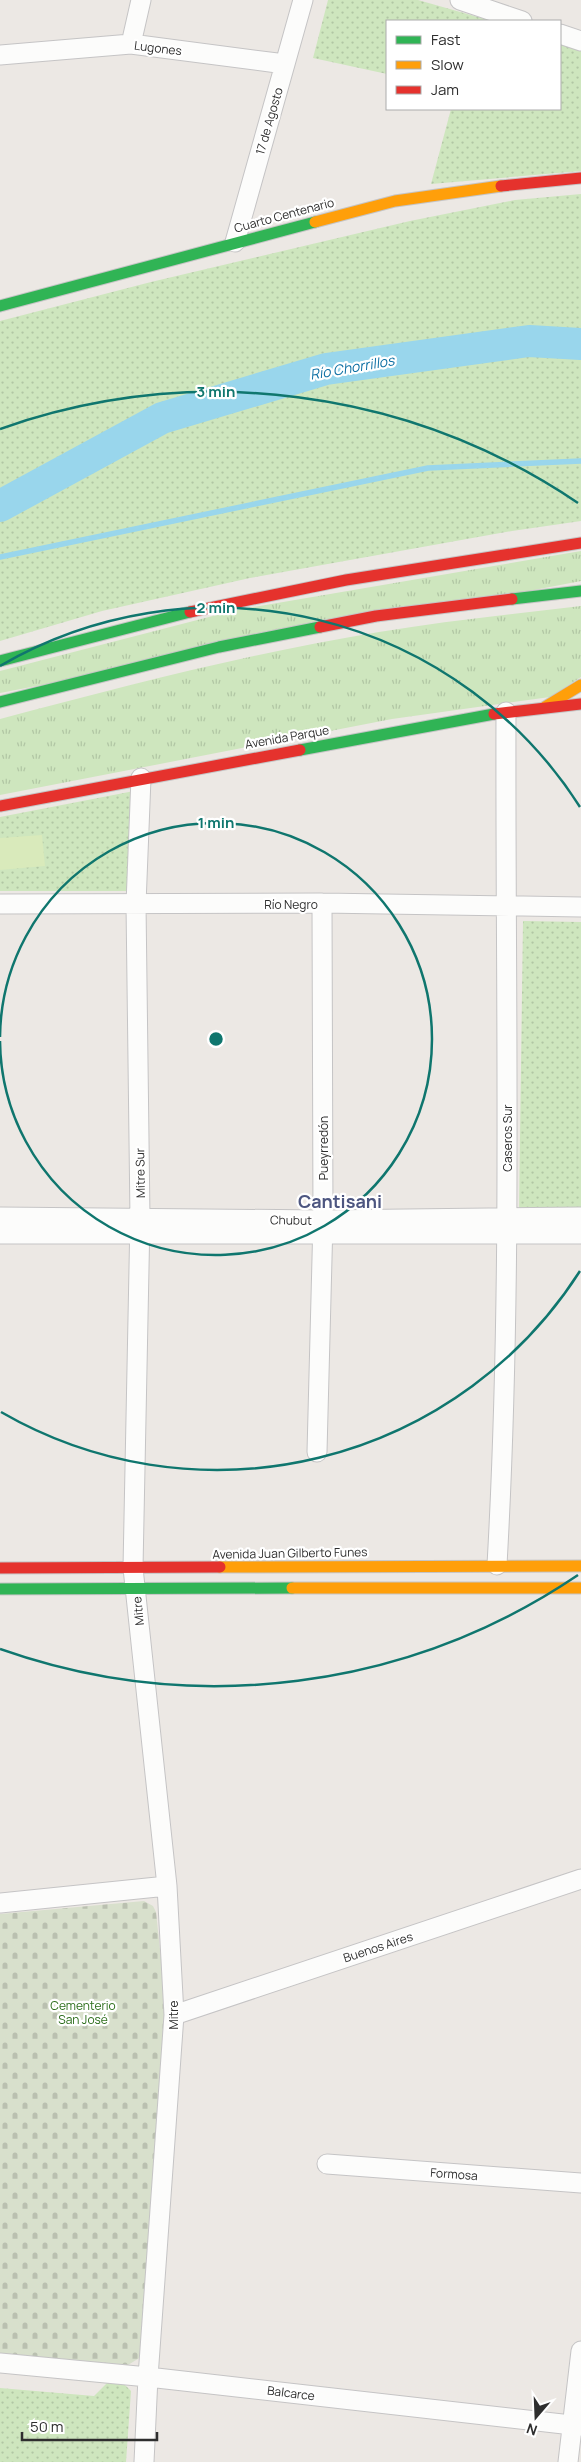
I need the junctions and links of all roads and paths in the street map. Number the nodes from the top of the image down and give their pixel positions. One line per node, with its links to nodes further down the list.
1 (141, 0): 7 (street)
2 (303, 0): 9 (street, 17 de Agosto)
3 (460, 0): 4 (street)
4 (519, 20)
5 (561, 34): 6 (street)
6 (581, 41)
7 (131, 44): 8 (street, Lugones); 9 (street, Lugones)
8 (0, 55)
9 (285, 64): 11 (street, 17 de Agosto)
10 (581, 178): 11 (main road, Cuarto Centenario)
11 (235, 242): 12 (main road, Cuarto Centenario)
12 (0, 306)
13 (581, 543): 15 (main road)
14 (581, 591): 17 (main road)
15 (0, 661)
16 (581, 685): 19 (main road)
17 (0, 702)
18 (581, 704): 19 (main road, Avenida Parque)
19 (545, 707): 20 (main road, Avenida Parque)
20 (506, 712): 21 (main road, Avenida Parque); 26 (street, Caseros Sur)
21 (141, 778): 22 (main road, Avenida Parque); 24 (street, Mitre Sur)
22 (0, 806)
23 (0, 904): 24 (street, Río Negro)
24 (136, 904): 25 (street, Río Negro); 30 (street, Mitre Sur)
25 (322, 904): 26 (street, Río Negro); 32 (street, Pueyrredón)
26 (505, 906): 27 (street, Río Negro); 31 (street, Caseros Sur)
27 (581, 907)
28 (0, 1217): 30 (street, Chubut)
29 (581, 1217): 31 (street, Chubut)
30 (140, 1226): 32 (street, Chubut); 33 (street, Chubut); 40 (street, Mitre Sur)
31 (507, 1226): 32 (street, Chubut); 34 (street, Chubut); 37 (street, Caseros Sur)
32 (323, 1227): 35 (street, Pueyrredón)
33 (0, 1234)
34 (581, 1234)
35 (317, 1452)
36 (374, 1565): 37 (main road, Avenida Juan Gilberto Funes); 40 (main road, Avenida Juan Gilberto Funes); 44 (main road)
37 (498, 1565): 38 (main road, Avenida Juan Gilberto Funes)
38 (581, 1566)
39 (0, 1568): 40 (main road, Avenida Juan Gilberto Funes)
40 (133, 1568): 43 (street, Mitre)
41 (581, 1588): 44 (main road)
42 (0, 1589): 43 (main road)
43 (136, 1589): 44 (main road); 46 (street, Mitre)
44 (373, 1589)
45 (581, 1879): 48 (street, Buenos Aires)
46 (166, 1886): 47 (street); 48 (street, Mitre)
47 (0, 1903)
48 (174, 2015): 53 (street, Mitre)
49 (327, 2164): 50 (street, Formosa)
50 (581, 2183)
51 (581, 2351): 54 (street)
52 (0, 2363): 53 (street, Balcarce)
53 (148, 2377): 54 (street, Balcarce); 55 (street, Mitre)
54 (577, 2426): 56 (street)
55 (144, 2462)
56 (568, 2462)

